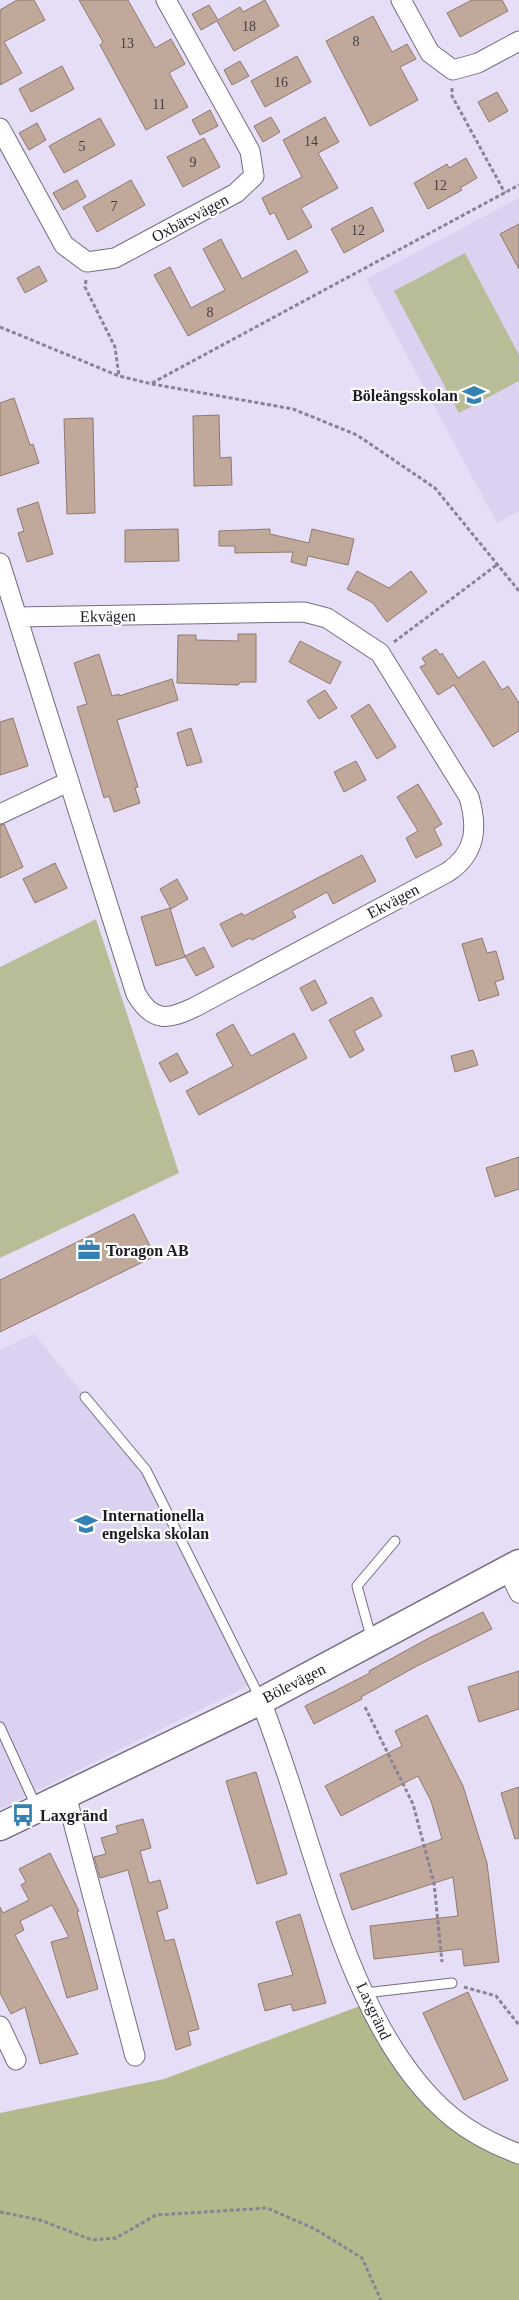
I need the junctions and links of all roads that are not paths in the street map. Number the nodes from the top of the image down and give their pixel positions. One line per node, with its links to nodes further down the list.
1 (166, 0): 4 (street, Oxbärsvägen)
2 (401, 0): 3 (street)
3 (519, 41)
4 (0, 128)
5 (0, 563): 6 (street, Ekvägen)
6 (17, 617): 7 (street, Ekvägen); 7 (street, Ekvägen)
7 (68, 782): 8 (street)
8 (0, 814)
9 (85, 1396): 14 (lane)
10 (395, 1541): 13 (lane)
11 (513, 1566): 12 (street); 13 (street, Bölevägen)
12 (519, 1593)
13 (372, 1642): 14 (street, Bölevägen)
14 (261, 1701): 16 (street, Bölevägen); 20 (street, Laxgränd)
15 (0, 1727): 17 (lane)
16 (66, 1795): 17 (street, Bölevägen); 22 (street)
17 (37, 1809): 18 (street, Bölevägen)
18 (0, 1826)
19 (452, 1983): 20 (lane)
20 (365, 1993): 24 (street, Laxgränd)
21 (0, 2026): 23 (street)
22 (136, 2056)
23 (16, 2060)
24 (519, 2154)

